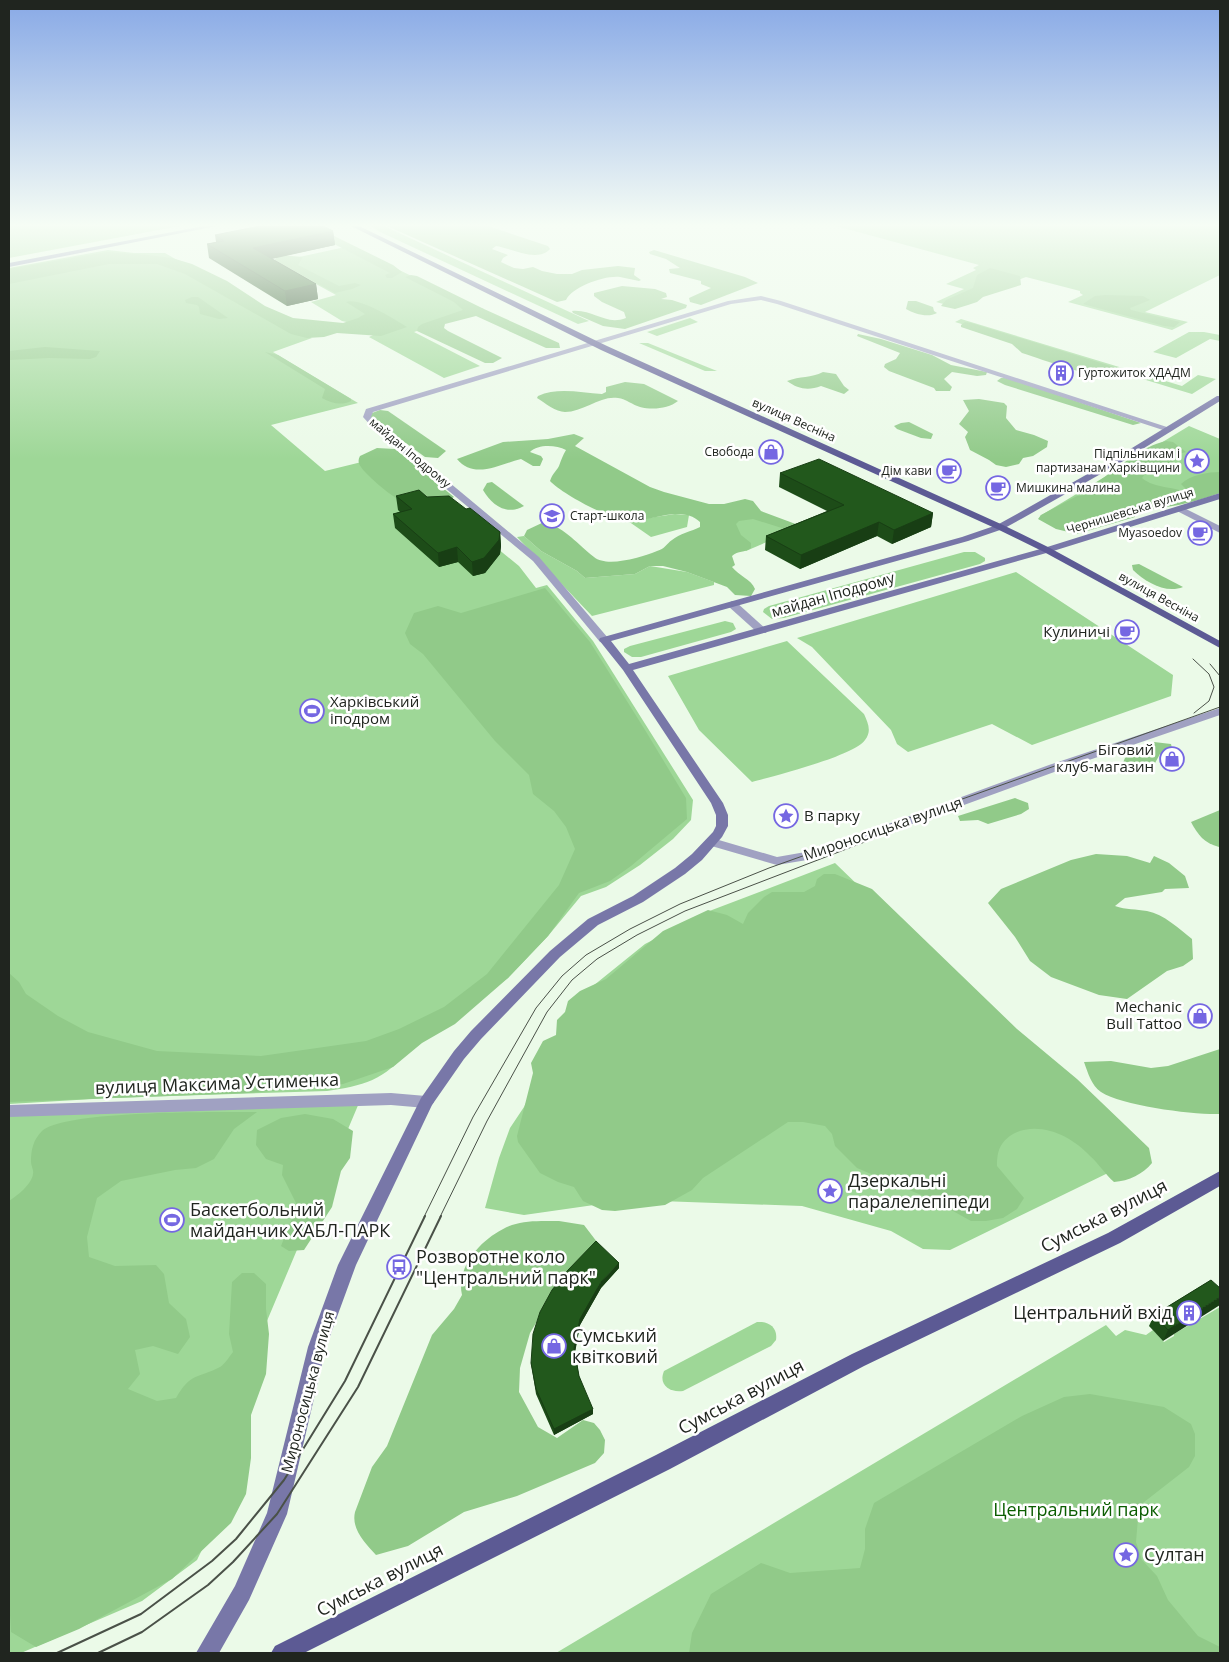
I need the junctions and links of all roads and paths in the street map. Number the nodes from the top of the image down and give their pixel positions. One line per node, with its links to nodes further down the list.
1 (514, 304): 4 (main road, вулиця Весніна)
2 (725, 304): 4 (street)
3 (784, 304): 6 (street)
4 (597, 344): 9 (main road, вулиця Весніна); 14 (street, майдан Іподрому)
5 (1220, 398): 6 (street, майдан Іподрому)
6 (1169, 429): 9 (street, майдан Іподрому)
7 (1220, 496): 8 (street, Чернишевська вулиця)
8 (1180, 508): 10 (street); 11 (street, Чернишевська вулиця)
9 (1000, 527): 11 (main road, вулиця Весніна); 12 (street, майдан Іподрому)
10 (1220, 530)
11 (1047, 550): 13 (street, майдан Іподрому); 15 (main road, вулиця Весніна)
12 (732, 604): 13 (street); 14 (street, майдан Іподрому)
13 (762, 630): 16 (street, майдан Іподрому)
14 (604, 640): 16 (street, майдан Іподрому)
15 (1220, 644)
16 (627, 668): 18 (street, майдан Іподрому)
17 (1220, 711): 18 (street, Мироносицька вулиця)
18 (712, 842): 19 (street, Мироносицька вулиця)
19 (426, 1102): 20 (street, вулиця Максима Устименка); 22 (street, Мироносицька вулиця)
20 (9, 1111)
21 (1220, 1178): 23 (main road, Сумська вулиця)
22 (207, 1653)
23 (282, 1653)

